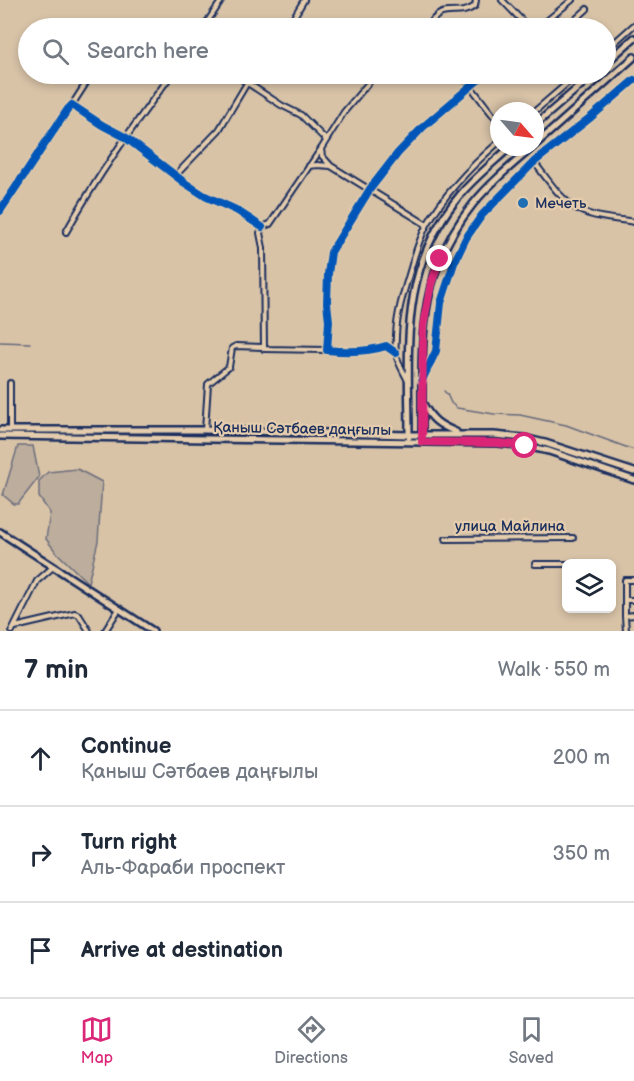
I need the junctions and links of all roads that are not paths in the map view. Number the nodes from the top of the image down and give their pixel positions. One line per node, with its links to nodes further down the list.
1 (222, 0): 7 (street)
2 (304, 0): 8 (street)
3 (476, 0): 9 (street)
4 (502, 0): 10 (street)
5 (572, 0): 11 (street)
6 (587, 9): 12 (street)
7 (210, 18)
8 (293, 18)
9 (432, 18)
10 (520, 18)
11 (550, 18)
12 (577, 18)
13 (634, 25): 15 (street)
14 (634, 38): 16 (main road)
15 (616, 41)
16 (616, 54)
17 (634, 57): 18 (main road)
18 (616, 73)
19 (634, 80): 41 (street)
20 (85, 84): 31 (street)
21 (165, 84): 34 (street)
22 (246, 84): 44 (street)
23 (249, 84): 36 (street)
24 (368, 84): 36 (street)
25 (473, 84): 29 (street)
26 (563, 84): 30 (street)
27 (582, 84): 33 (main road)
28 (604, 84): 35 (main road)
29 (471, 86): 32 (street); 45 (street)
30 (544, 102)
31 (72, 105): 34 (street); 46 (street)
32 (490, 111)
33 (544, 117)
34 (126, 137): 44 (street); 50 (street)
35 (544, 137)
36 (326, 140): 37 (street)
37 (321, 149): 42 (street); 43 (street)
38 (490, 150): 48 (street)
39 (500, 156): 55 (main road)
40 (523, 156): 54 (main road)
41 (534, 162): 47 (street); 54 (street)
42 (309, 166): 43 (street); 49 (street)
43 (331, 166): 45 (street)
44 (175, 176): 49 (street)
45 (370, 189): 48 (street); 52 (street)
46 (0, 211)
47 (634, 222)
48 (427, 225): 53 (street)
49 (262, 227): 51 (street)
50 (66, 232)
51 (264, 348): 52 (street); 60 (street)
52 (327, 350): 53 (street)
53 (396, 353): 55 (street)
54 (422, 380): 57 (main road)
55 (409, 382): 63 (main road)
56 (10, 383): 59 (street)
57 (423, 403): 61 (main road); 62 (main road)
58 (0, 430): 59 (main road, Қаныш Сәтбаев даңғылы)
59 (10, 430): 60 (main road, Қаныш Сәтбаев даңғылы)
60 (205, 430): 63 (main road, Қаныш Сәтбаев даңғылы)
61 (422, 434): 62 (main road, Қаныш Сәтбаев даңғылы); 63 (main road, Қаныш Сәтбаев даңғылы); 66 (main road)
62 (460, 434): 67 (main road, Қаныш Сәтбаев даңғылы)
63 (409, 435): 65 (main road)
64 (0, 436): 65 (main road, Қаныш Сәтбаев даңғылы)
65 (409, 442): 66 (main road, Қаныш Сәтбаев даңғылы)
66 (422, 442): 68 (main road, Қаныш Сәтбаев даңғылы)
67 (634, 472)
68 (634, 480)
69 (0, 532): 74 (main road)
70 (446, 538): 71 (street, улица Майлина)
71 (573, 538)
72 (535, 564): 73 (street)
73 (562, 564)
74 (54, 566): 78 (main road); 81 (street)
75 (634, 580): 76 (street)
76 (624, 600): 77 (street); 80 (street)
77 (634, 600)
78 (119, 609): 83 (street); 84 (main road)
79 (634, 615): 80 (street)
80 (625, 616): 85 (street)
81 (14, 629): 82 (street)
82 (89, 631)
83 (105, 631)
84 (153, 631)
85 (626, 631)

